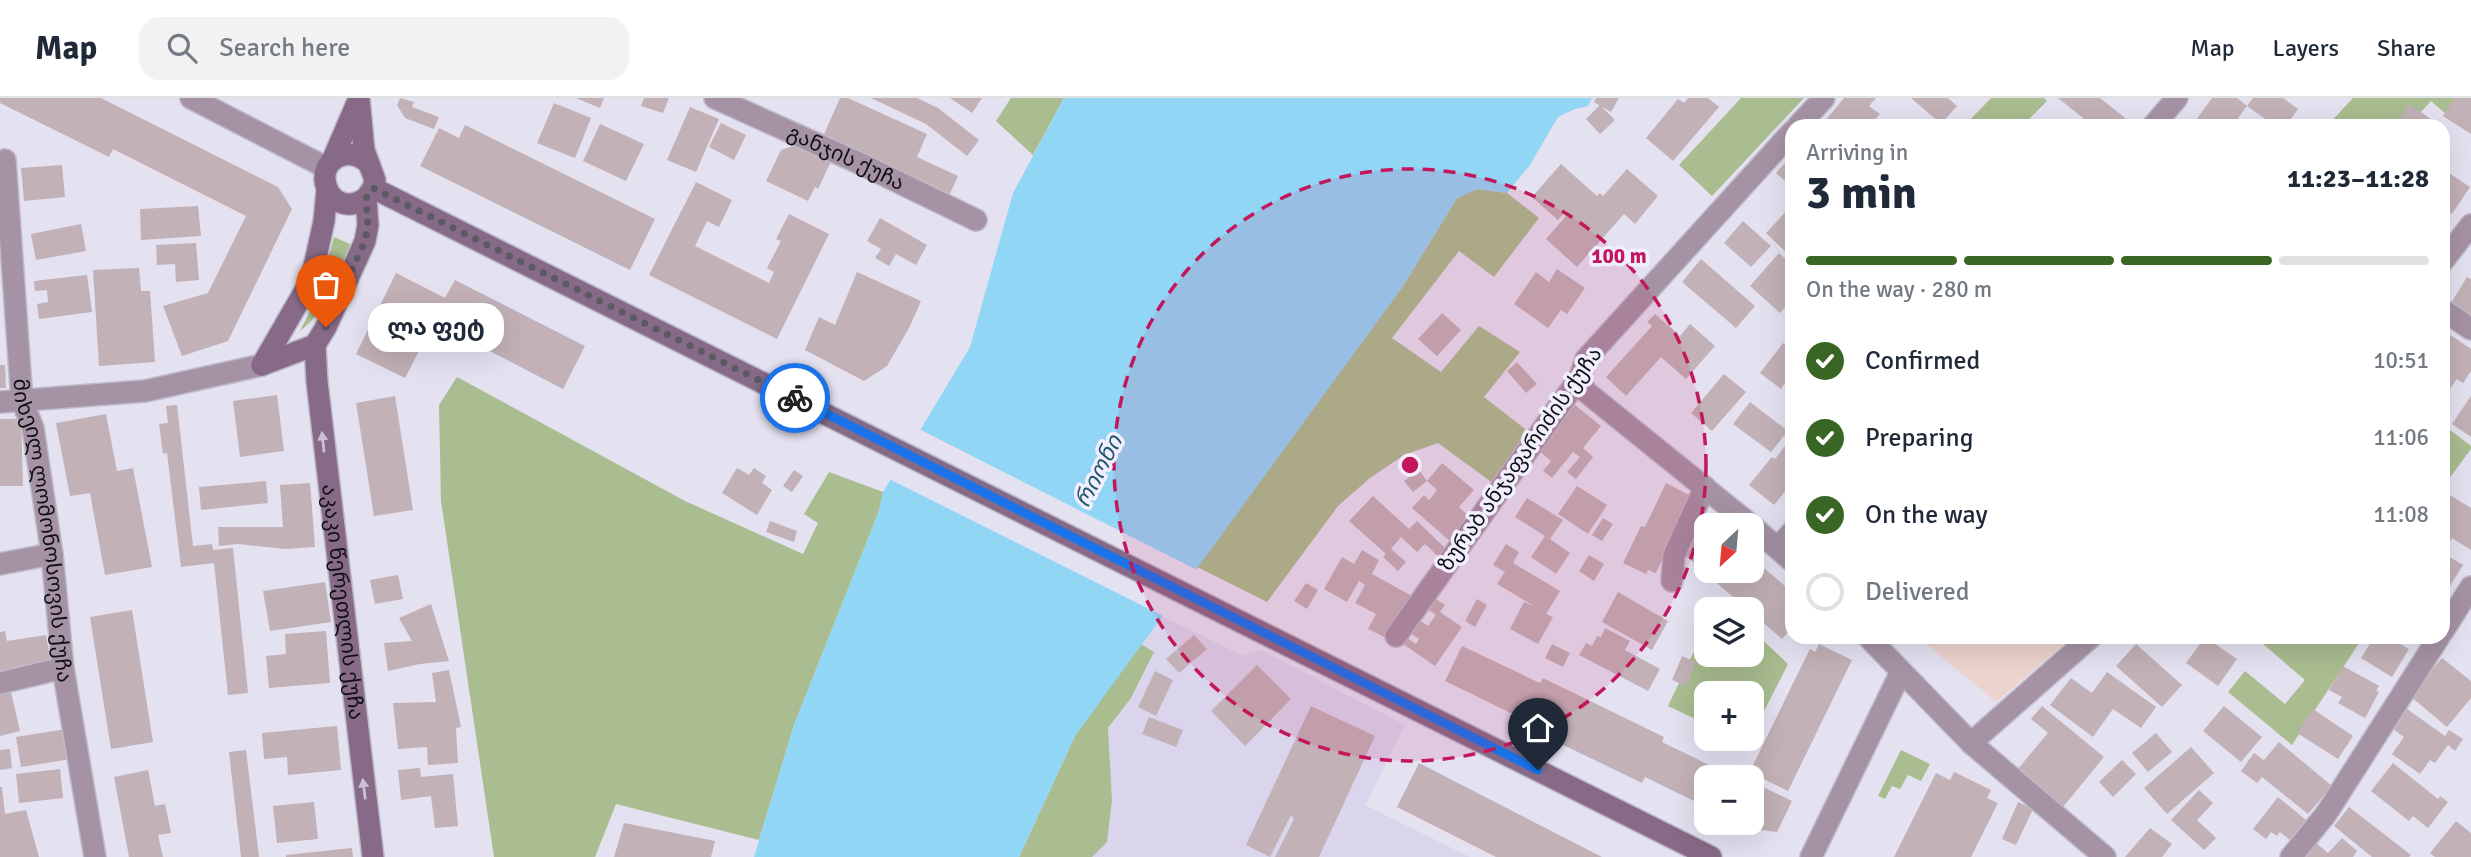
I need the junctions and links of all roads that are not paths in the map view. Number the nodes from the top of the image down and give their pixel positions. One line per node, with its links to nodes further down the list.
1 (191, 98): 12 (street)
2 (359, 98): 11 (main road); 12 (main road)
3 (715, 98): 6 (street, განჯის ქუჩა)
4 (1824, 98): 7 (street)
5 (2177, 98): 8 (street)
6 (742, 103): 14 (street, განჯის ქუჩა)
7 (1804, 119)
8 (2159, 119)
9 (1785, 140): 21 (street, ზურაბ ანჯაფარიძის ქუჩა)
10 (5, 160): 22 (street, მიხეილ ლომონოსოვის ქუჩა)
11 (369, 164): 12 (main road); 13 (main road)
12 (328, 173): 13 (main road); 20 (main road)
13 (370, 193): 19 (main road); 43 (main road)
14 (976, 220)
15 (2471, 225): 16 (street)
16 (2450, 252)
17 (2450, 314): 18 (street)
18 (2471, 328)
19 (315, 345): 20 (main road); 42 (main road, აკაკი წერეთლის ქუჩა, one-way to 19)
20 (262, 365): 22 (street)
21 (1580, 377): 24 (street); 33 (street, ზურაბ ანჯაფარიძის ქუჩა)
22 (22, 401): 23 (street); 28 (street, მიხეილ ლომონოსოვის ქუჩა)
23 (0, 402)
24 (1705, 487): 25 (street); 30 (street)
25 (1736, 513)
26 (1764, 534): 27 (street)
27 (1785, 546)
28 (52, 554): 29 (street); 37 (street, მიხეილ ლომონოსოვის ქუჩა)
29 (0, 564)
30 (1672, 581)
31 (2471, 587): 32 (street)
32 (2450, 620)
33 (1396, 636)
34 (1875, 644): 38 (street)
35 (2083, 644): 40 (street)
36 (2435, 644): 46 (street)
37 (62, 668): 39 (street); 41 (street, მიხეილ ლომონოსოვის ქუჩა)
38 (1901, 672): 40 (street); 44 (street)
39 (0, 683)
40 (1971, 743): 45 (street)
41 (95, 857)
42 (373, 857)
43 (1711, 857)
44 (1811, 857)
45 (2105, 857)
46 (2291, 857)

